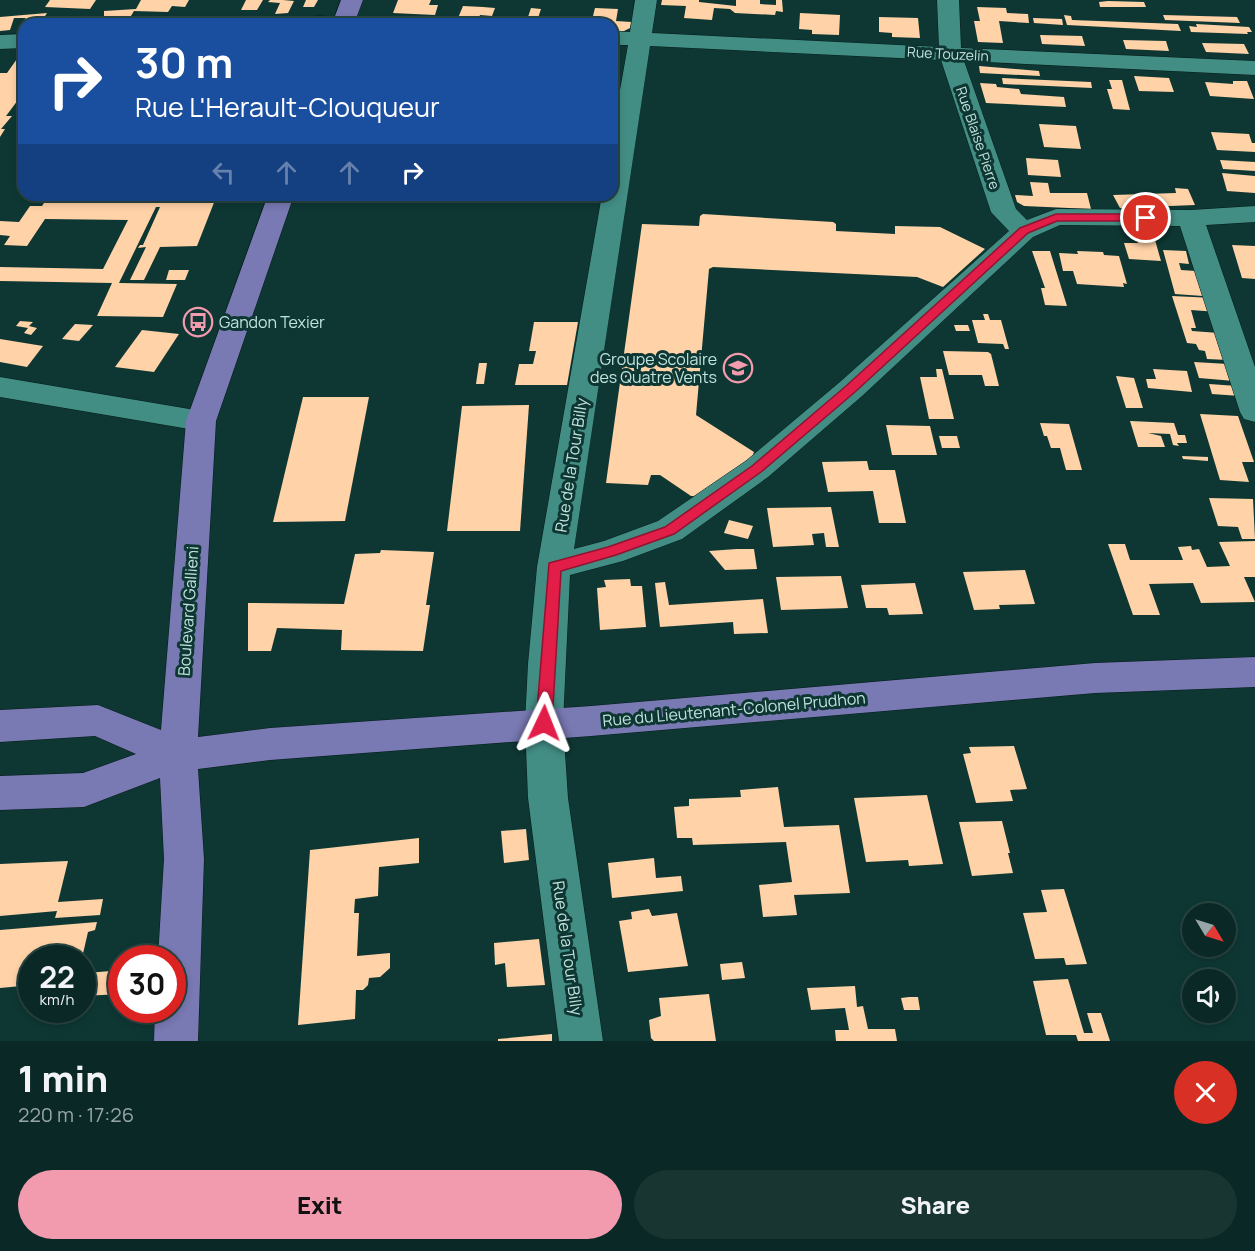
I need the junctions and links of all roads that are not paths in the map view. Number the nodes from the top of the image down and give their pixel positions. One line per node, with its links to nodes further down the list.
1 (352, 0): 4 (main road)
2 (646, 0): 6 (street, Rue de la Tour Billy)
3 (948, 0): 9 (street, Rue Blaise Pierre)
4 (350, 18)
5 (618, 38): 6 (street, Rue Touzelin)
6 (640, 40): 9 (street, Rue Touzelin); 11 (street, Rue de la Tour Billy)
7 (18, 41): 8 (street)
8 (0, 42)
9 (950, 54): 10 (street, Rue Touzelin); 16 (street, Rue Blaise Pierre)
10 (1255, 68)
11 (618, 175)
12 (279, 201): 19 (main road, Boulevard Gallieni)
13 (614, 201): 20 (street, Rue de la Tour Billy)
14 (1255, 214): 15 (street)
15 (1191, 218): 16 (street); 18 (street)
16 (1024, 231): 20 (street)
17 (0, 387): 19 (street)
18 (1255, 412)
19 (201, 421): 24 (main road, Boulevard Gallieni)
20 (554, 567): 22 (street, Rue de la Tour Billy)
21 (1255, 672): 22 (main road, Rue du Lieutenant-Colonel Prudhon)
22 (544, 723): 24 (main road, Rue du Lieutenant-Colonel Prudhon); 27 (street, Rue de la Tour Billy)
23 (0, 726): 24 (main road)
24 (178, 755): 25 (main road, Rue du Lieutenant-Colonel Prudhon); 26 (main road, Boulevard Gallieni)
25 (0, 793)
26 (176, 1041)
27 (581, 1041)

